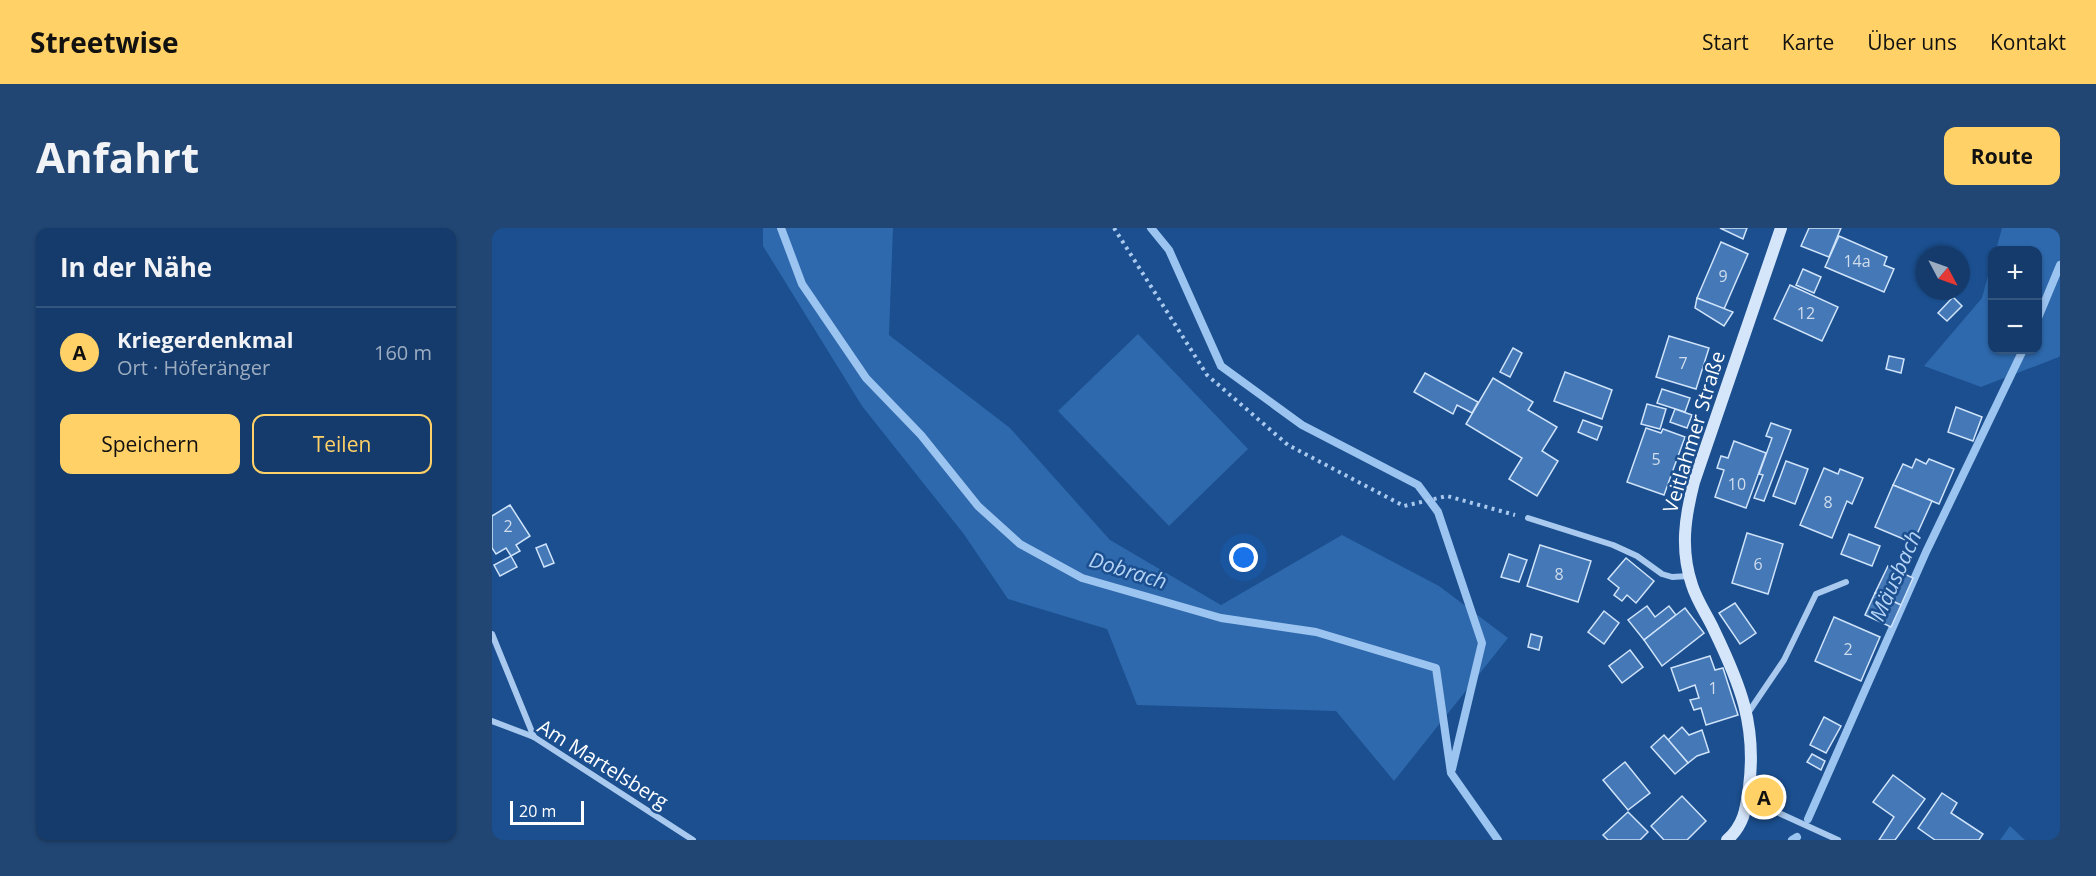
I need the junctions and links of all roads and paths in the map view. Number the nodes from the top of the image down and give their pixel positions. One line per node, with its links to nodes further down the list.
1 (1114, 228): 3 (path)
2 (1781, 228): 4 (street, Veitlahmer Straße)
3 (1528, 518): 4 (street)
4 (1689, 576): 7 (street, Veitlahmer Straße)
5 (1846, 582): 7 (street)
6 (492, 634): 9 (street)
7 (1748, 714): 10 (street, Veitlahmer Straße)
8 (492, 721): 9 (street, Am Martelsberg)
9 (534, 737): 11 (street, Am Martelsberg)
10 (1747, 799): 12 (street, Veitlahmer Straße); 13 (street)
11 (693, 840)
12 (1727, 840)
13 (1838, 840)

